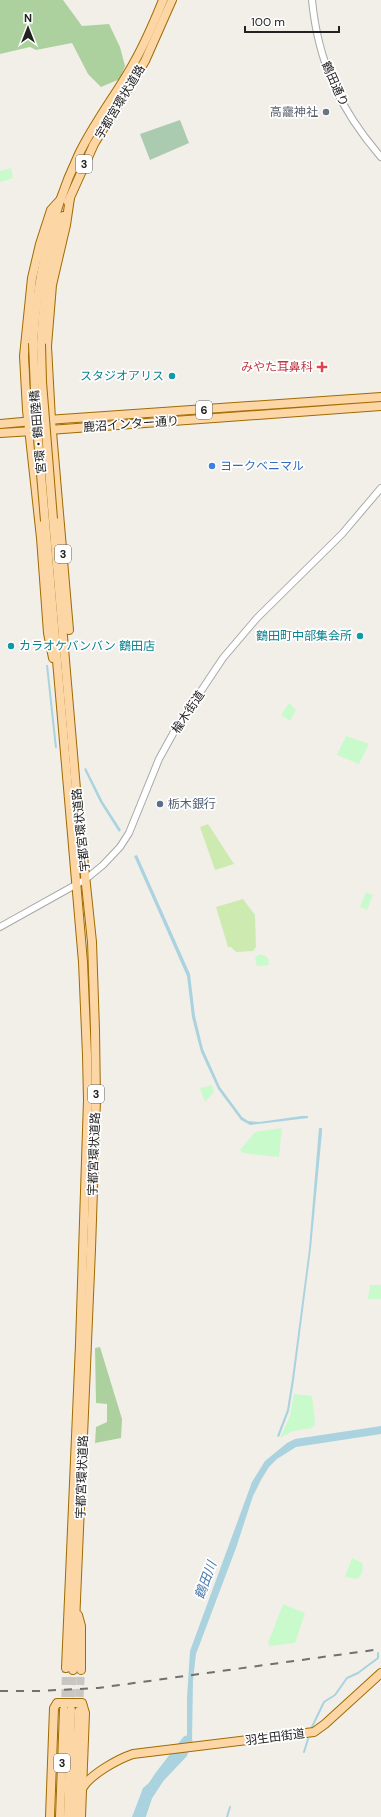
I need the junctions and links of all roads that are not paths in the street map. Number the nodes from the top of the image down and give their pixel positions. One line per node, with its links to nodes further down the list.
1 (164, 0): 6 (main road, 宇都宮環状道路 / 3)
2 (172, 0): 5 (main road, 宇都宮環状道路 / 3)
3 (312, 0): 4 (street, 鶴田通り)
4 (381, 157)
5 (70, 198): 7 (main road, 宇都宮環状道路 / 3); 10 (main road, 3)
6 (61, 199): 7 (main road, 宇都宮環状道路 / 3); 11 (main road, 3)
7 (37, 344): 17 (main road, 宮環・鶴田陸橋 / 3, bridge)
8 (381, 397): 10 (main road, 鹿沼インター通り / 6)
9 (381, 406): 13 (main road, 鹿沼インター通り / 6)
10 (51, 420): 11 (main road, 鹿沼インター通り / 6); 13 (main road, 3)
11 (28, 422): 12 (main road, 鹿沼インター通り / 6); 14 (main road, 3)
12 (0, 424)
13 (52, 430): 14 (main road, 鹿沼インター通り / 6); 19 (main road, 3)
14 (29, 432): 15 (main road, 鹿沼インター通り / 6); 18 (main road, 3)
15 (0, 433)
16 (381, 488): 20 (street, 楡木街道)
17 (49, 520): 18 (main road, 宇都宮環状道路 / 3); 19 (main road, 宇都宮環状道路 / 3)
18 (60, 682): 21 (main road, 宇都宮環状道路 / 3)
19 (68, 689): 20 (main road, 宇都宮環状道路 / 3)
20 (86, 879): 21 (street, 楡木街道); 23 (main road, 宇都宮環状道路 / 3)
21 (76, 883): 22 (street, 楡木街道); 23 (main road, 宇都宮環状道路 / 3)
22 (0, 927)
23 (72, 1607): 23 (main road, 宇都宮環状道路 / 3)
24 (381, 1673): 26 (main road, 羽生田街道)
25 (69, 1710): 28 (main road, 3); 29 (main road, 3); 30 (main road, 3); 31 (main road, 3)
26 (82, 1789): 27 (main road); 32 (main road)
27 (50, 1817)
28 (55, 1817)
29 (60, 1817)
30 (68, 1817)
31 (74, 1817)
32 (81, 1817)

